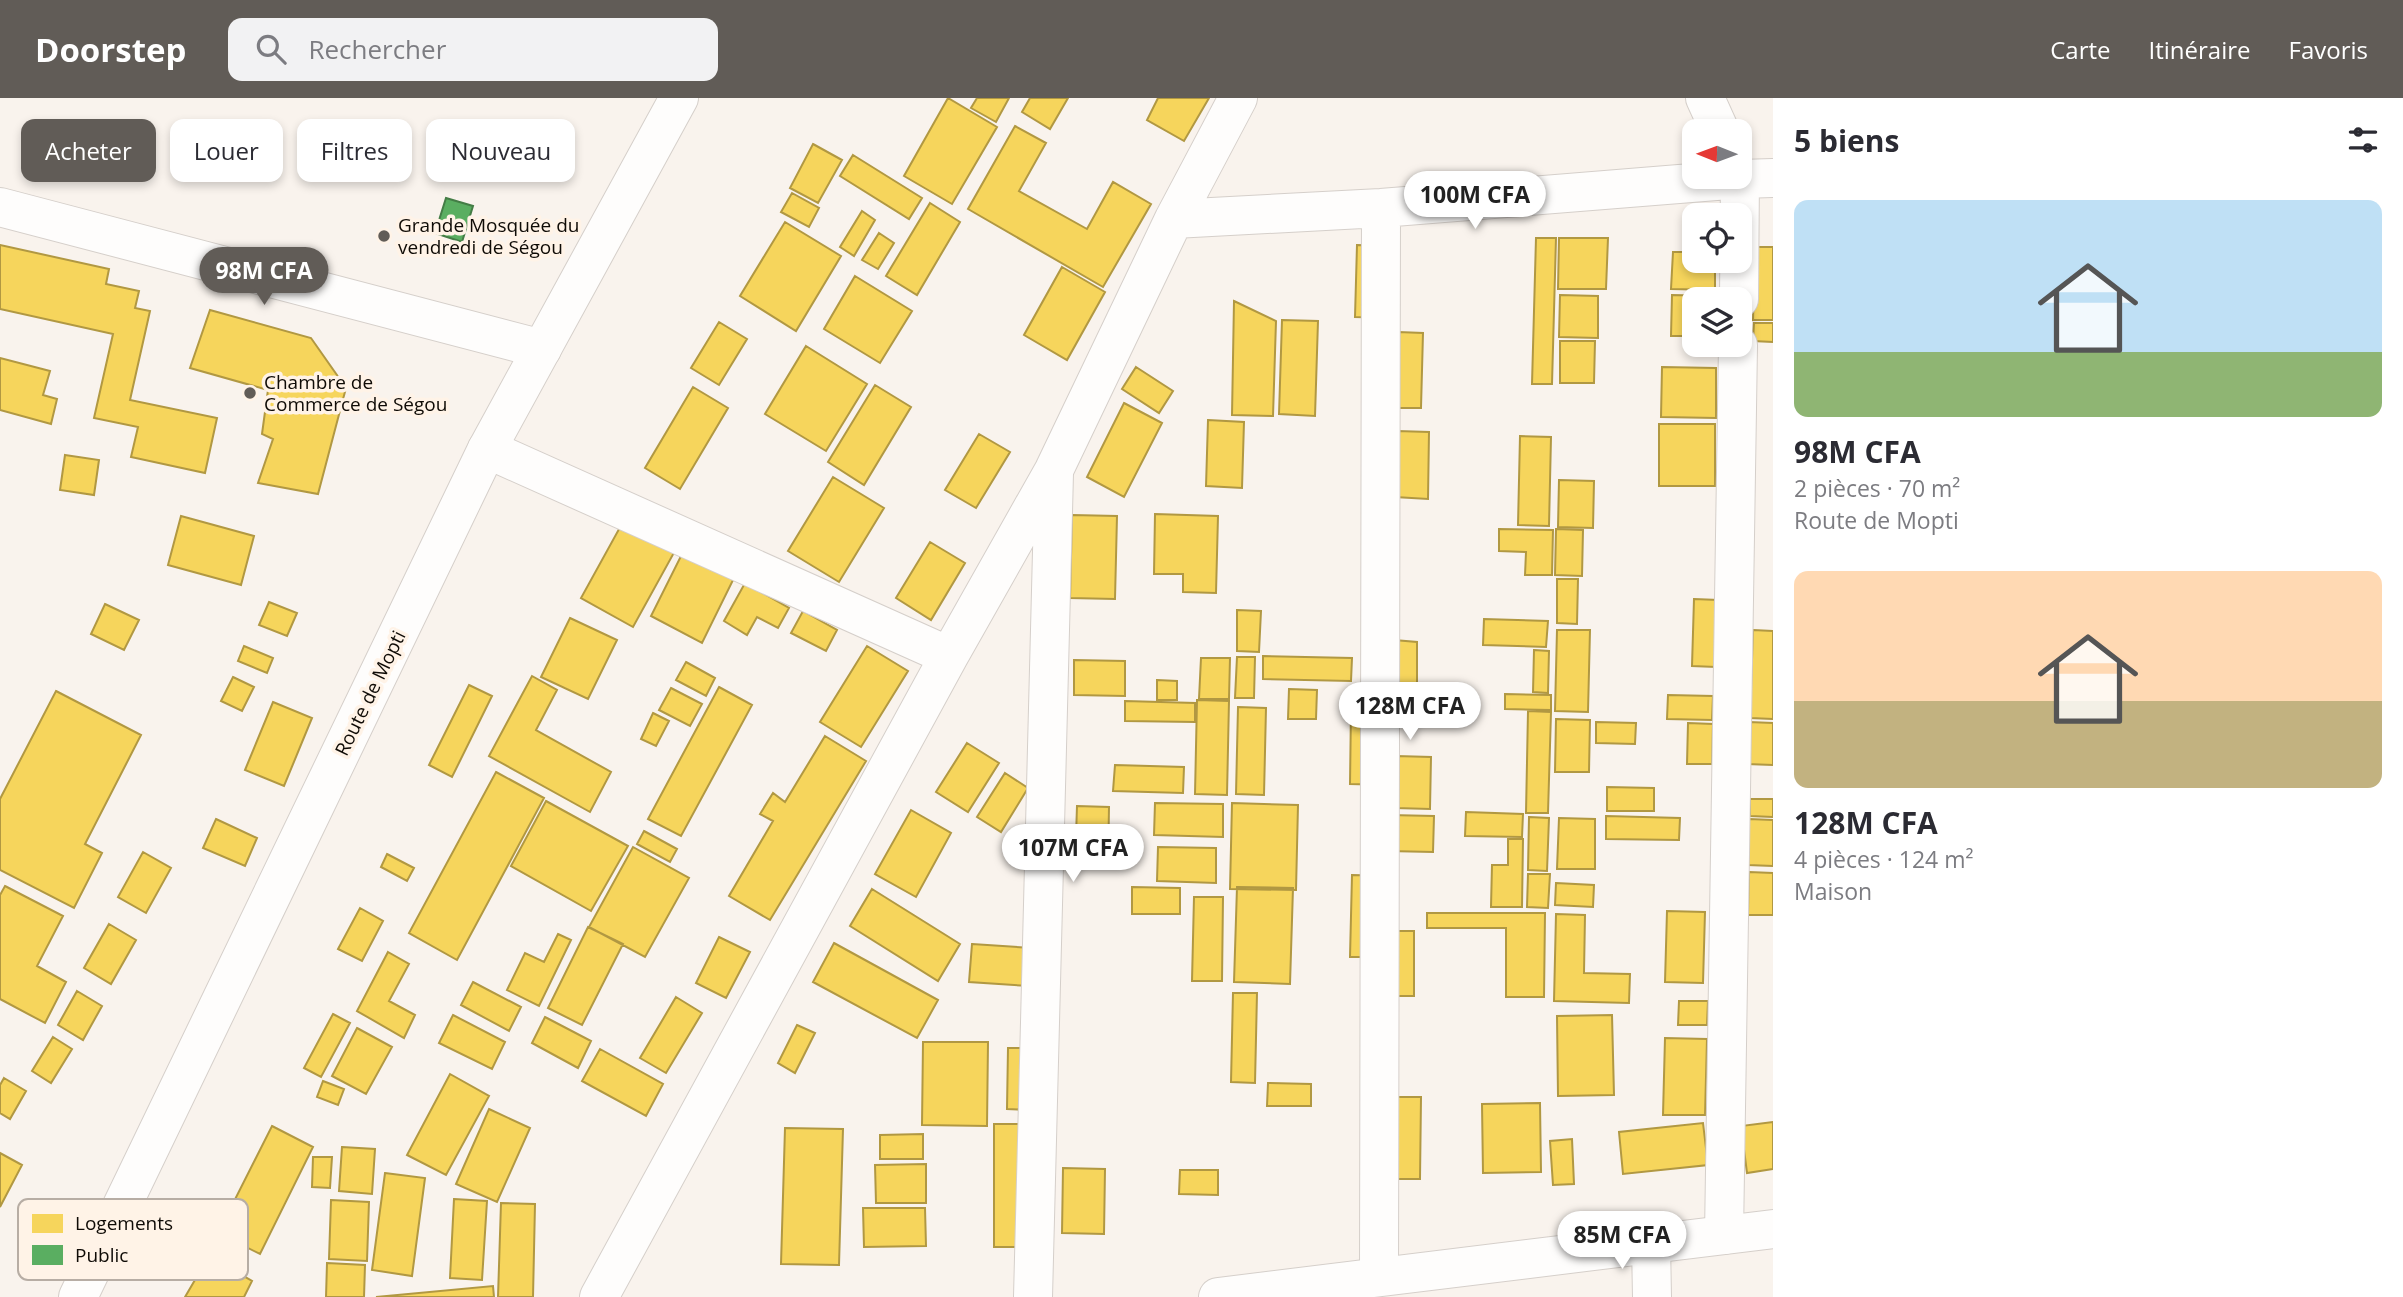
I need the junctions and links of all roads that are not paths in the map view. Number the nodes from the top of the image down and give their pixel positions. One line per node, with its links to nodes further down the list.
1 (679, 98): 11 (main road, Route de Mopti)
2 (1238, 98): 9 (main road)
3 (1705, 98): 4 (main road)
4 (1715, 119)
5 (1682, 184): 8 (main road)
6 (1750, 189): 10 (main road)
7 (0, 207): 11 (main road)
8 (1381, 208): 9 (main road); 20 (main road)
9 (1174, 219): 14 (main road)
10 (1740, 287)
11 (542, 349): 13 (main road, Route de Mopti)
12 (1738, 357): 18 (main road)
13 (487, 449): 15 (main road); 16 (main road, Route de Mopti)
14 (1054, 470): 15 (main road); 25 (main road)
15 (948, 656): 24 (main road)
16 (125, 1199)
17 (1773, 1229): 18 (main road)
18 (1724, 1235): 19 (main road)
19 (1651, 1244): 20 (main road); 27 (main road)
20 (1379, 1276): 22 (main road)
21 (86, 1280): 23 (main road, Route de Mopti)
22 (1306, 1292): 26 (main road)
23 (78, 1297)
24 (598, 1297)
25 (1033, 1297)
26 (1218, 1297)
27 (1652, 1297)

